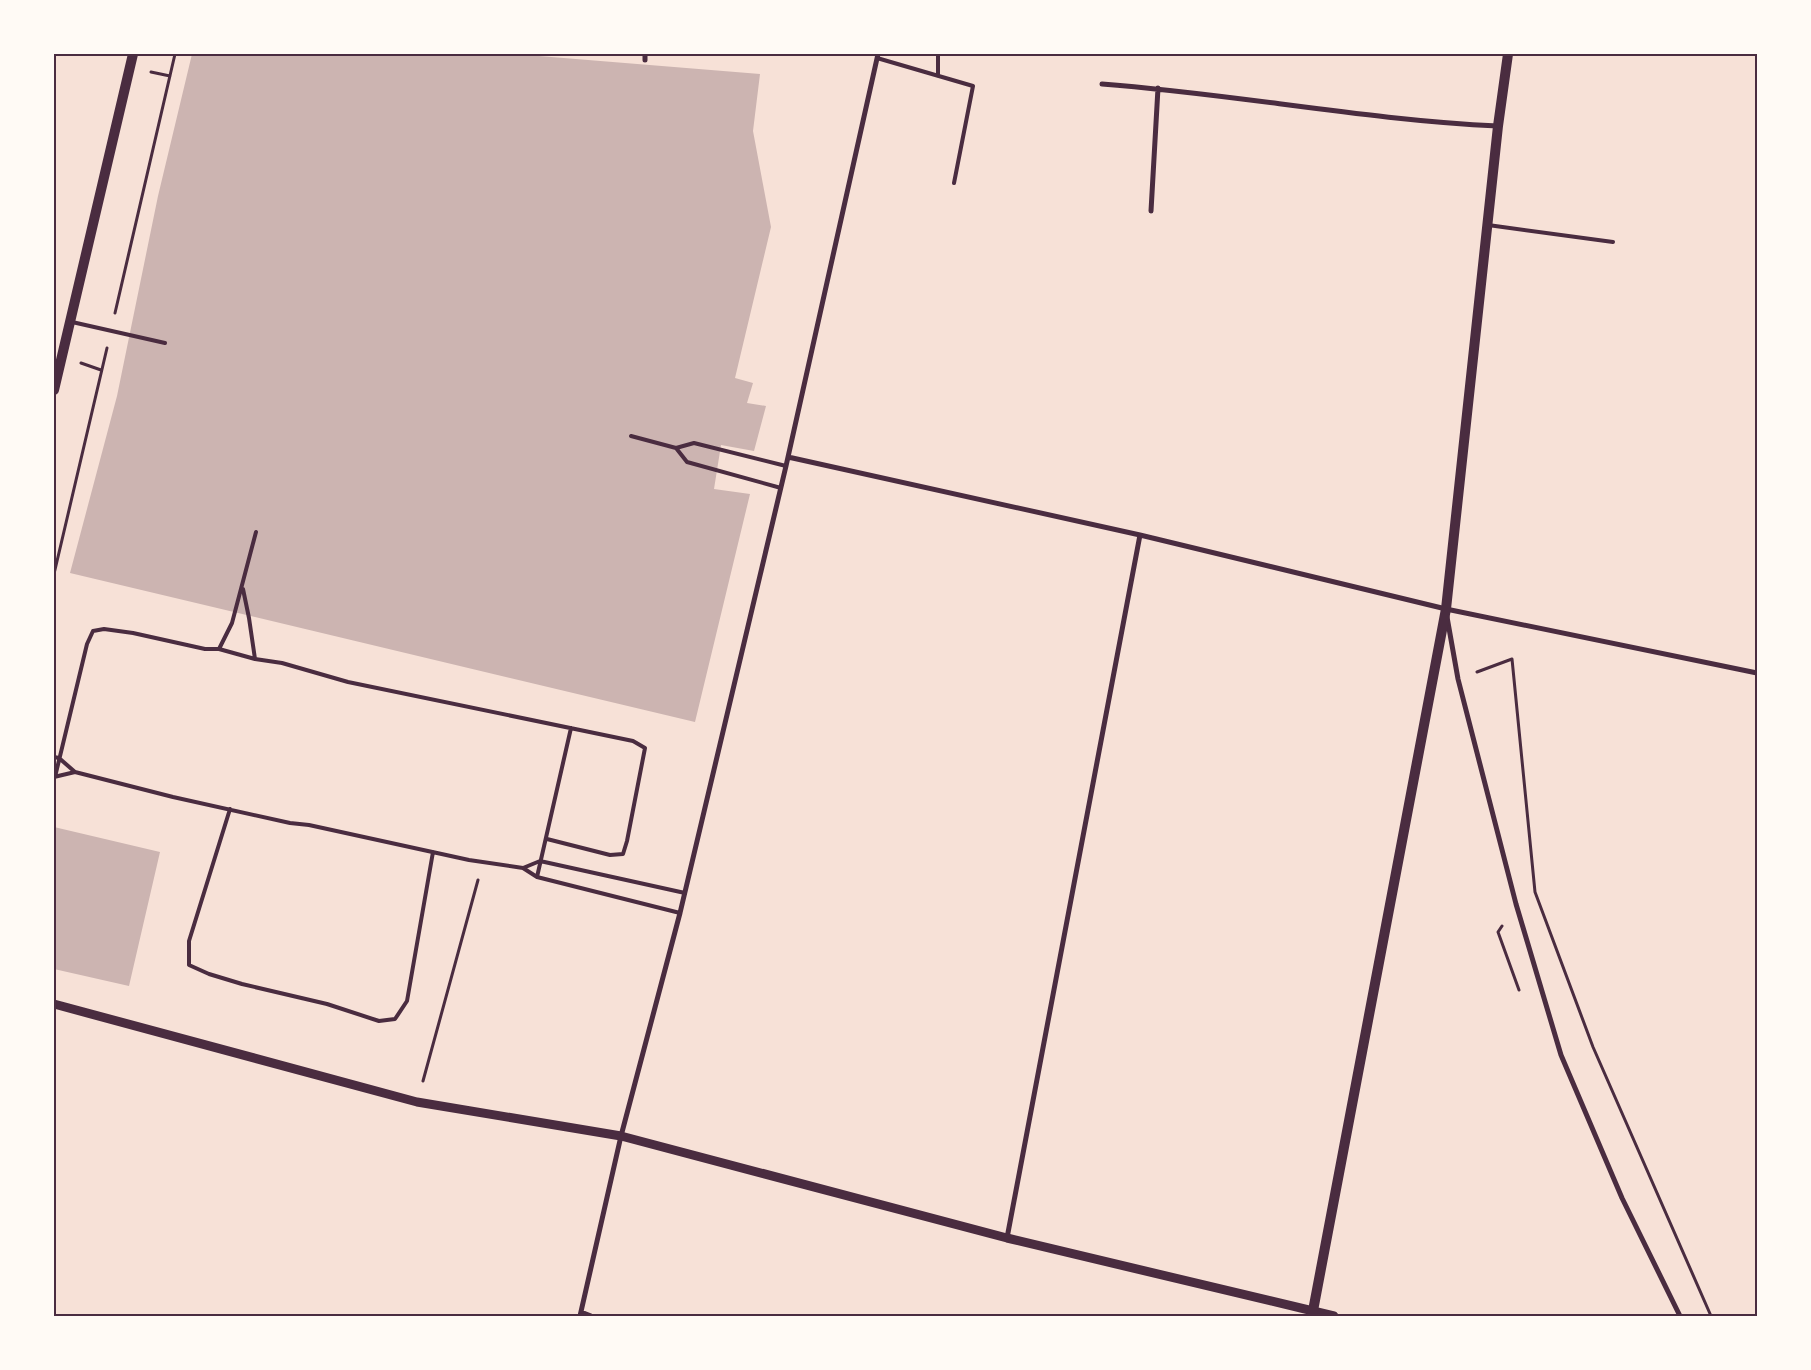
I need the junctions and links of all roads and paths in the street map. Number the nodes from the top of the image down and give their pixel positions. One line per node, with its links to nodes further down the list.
1 (133, 54): 15 (main road)
2 (645, 54): 6 (street)
3 (938, 54): 7 (lane)
4 (1508, 54): 10 (main road)
5 (878, 56): 7 (lane); 20 (street)
6 (644, 60)
7 (938, 76): 11 (lane)
8 (1102, 84): 9 (street)
9 (1158, 88): 10 (street); 12 (street)
10 (1498, 126): 13 (main road)
11 (954, 183)
12 (1151, 211)
13 (1488, 225): 14 (lane); 26 (main road)
14 (1612, 242)
15 (70, 322): 16 (lane); 17 (main road)
16 (165, 343)
17 (54, 390)
18 (631, 436): 19 (lane)
19 (676, 448): 21 (lane); 22 (lane)
20 (788, 457): 21 (street); 24 (street)
21 (786, 466): 22 (street)
22 (780, 488): 42 (street)
23 (256, 532): 25 (lane)
24 (1140, 535): 26 (street); 47 (street)
25 (242, 588): 27 (lane); 28 (lane)
26 (1446, 609): 29 (street); 30 (street); 49 (main road)
27 (219, 649): 28 (lane); 32 (lane)
28 (255, 659): 31 (lane)
29 (1757, 673)
30 (1458, 679): 52 (street); 53 (path)
31 (571, 728): 36 (lane); 36 (lane)
32 (56, 757): 33 (lane); 34 (lane)
33 (75, 772): 34 (lane); 35 (lane)
34 (54, 777)
35 (230, 809): 37 (lane); 37 (lane)
36 (547, 839): 38 (lane)
37 (433, 852): 39 (lane)
38 (540, 861): 40 (lane); 41 (lane); 42 (lane)
39 (482, 862): 40 (lane); 45 (path)
40 (523, 868): 41 (lane)
41 (537, 877): 43 (lane)
42 (685, 892): 43 (street)
43 (680, 912): 46 (street)
44 (54, 1004): 45 (street)
45 (417, 1102): 46 (street)
46 (621, 1136): 47 (street); 48 (street)
47 (1006, 1238): 49 (street)
48 (580, 1314): 50 (street)
49 (1313, 1314): 51 (street)
50 (591, 1316)
51 (1334, 1316)
52 (1680, 1316)
53 (1711, 1316)

